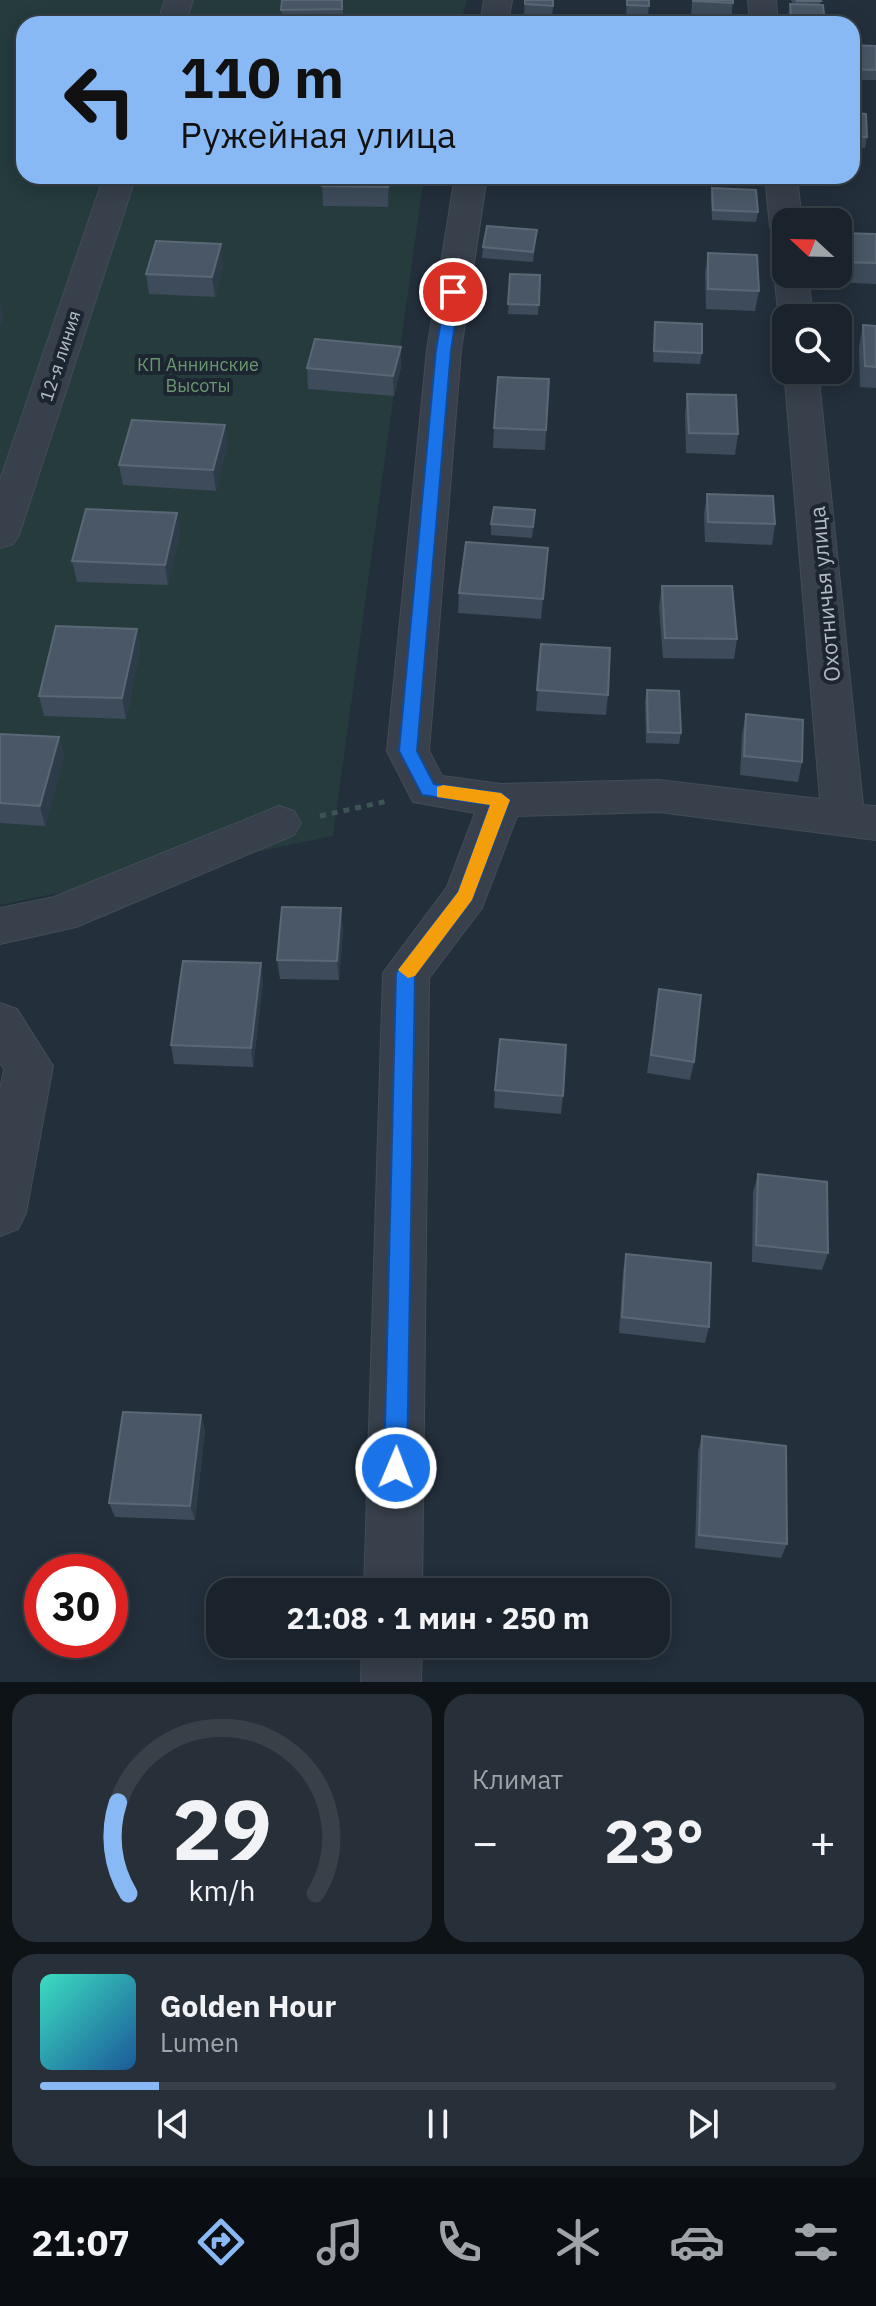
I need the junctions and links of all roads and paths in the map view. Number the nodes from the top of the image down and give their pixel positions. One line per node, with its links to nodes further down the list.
1 (117, 184): 6 (street, 12-я линия)
2 (470, 184): 7 (street)
3 (782, 184): 4 (street)
4 (784, 208)
5 (803, 384): 9 (street, Охотничья улица)
6 (0, 535)
7 (428, 790): 8 (street); 10 (path)
8 (501, 800): 9 (street); 14 (street)
9 (860, 821)
10 (279, 823): 11 (street)
11 (0, 926)
12 (0, 1023): 13 (street)
13 (0, 1213)
14 (393, 1578)
15 (392, 1658): 16 (street)
16 (391, 1682)

